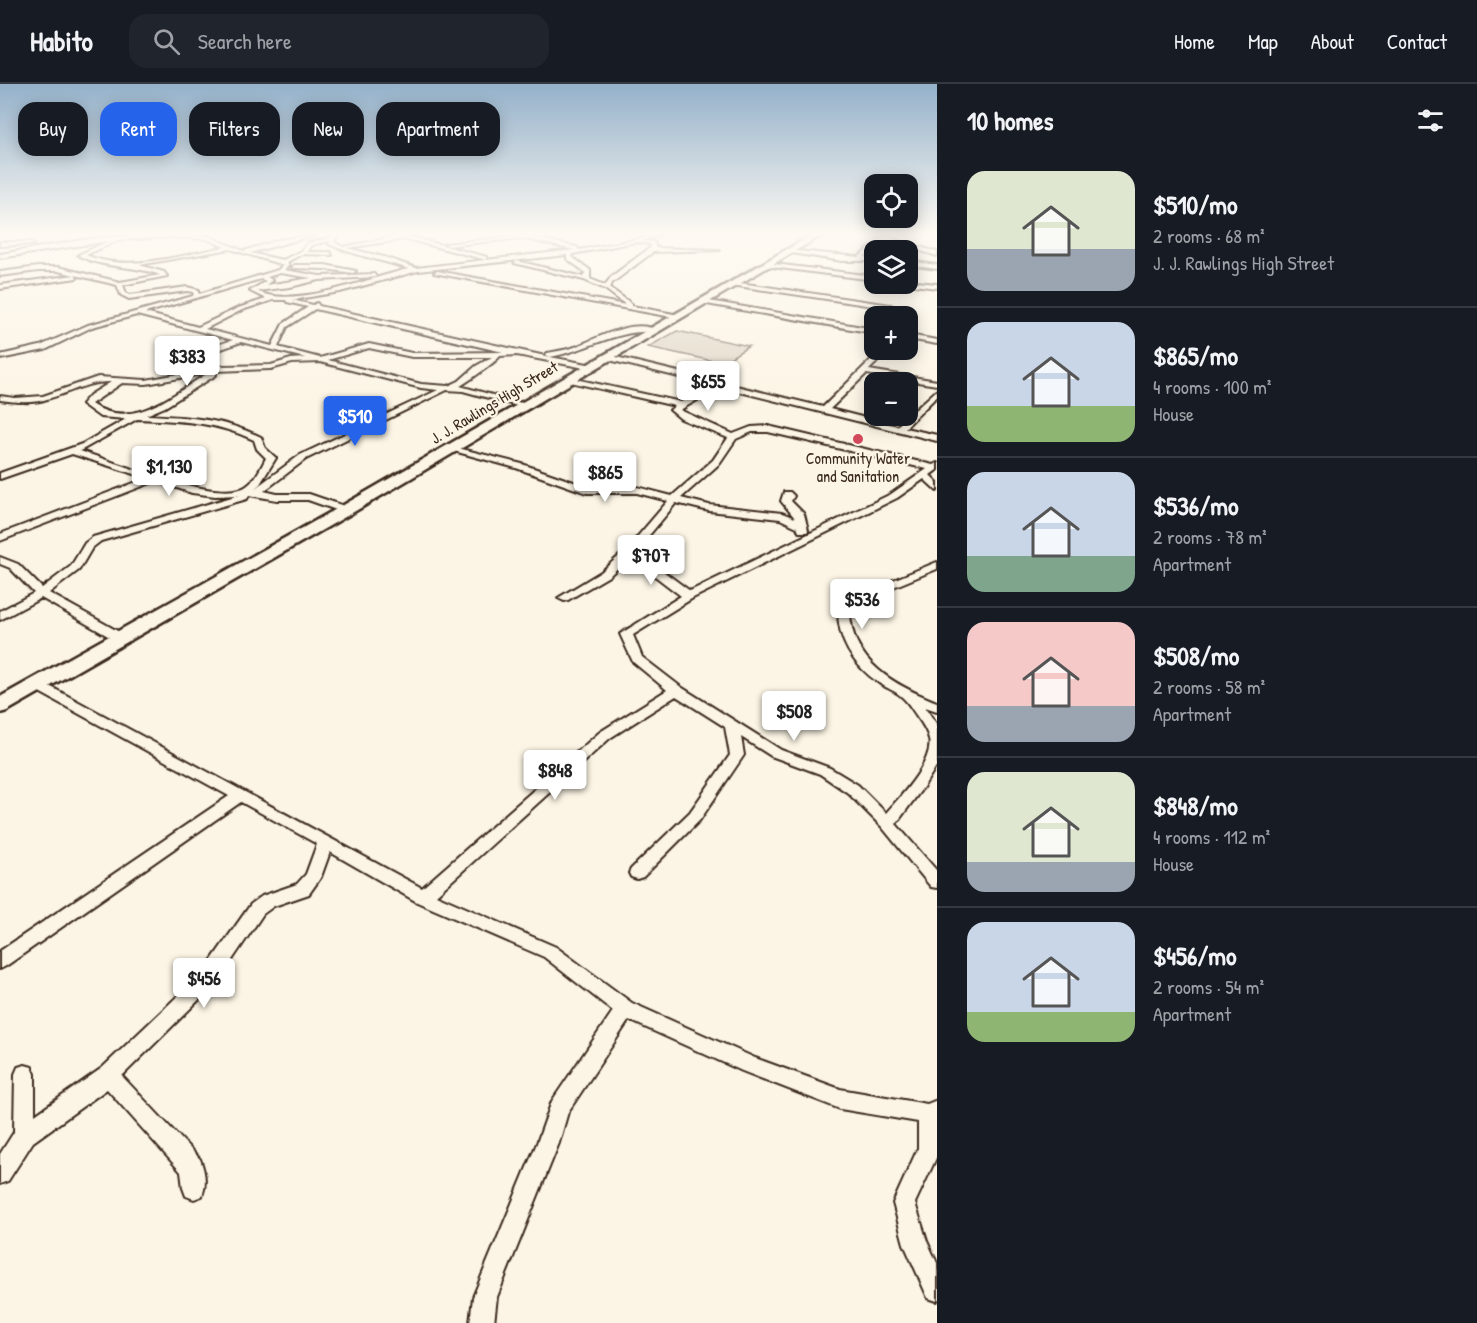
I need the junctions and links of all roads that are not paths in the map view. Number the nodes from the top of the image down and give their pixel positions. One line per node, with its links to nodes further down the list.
1 (123, 293): 2 (street)
2 (159, 293)
3 (196, 293): 16 (street)
4 (258, 293): 11 (street)
5 (319, 293): 11 (street)
6 (341, 293): 13 (street)
7 (549, 293): 15 (street)
8 (612, 293): 15 (street)
9 (718, 293): 12 (main road, J. J. Rawlings High Street)
10 (794, 293): 14 (street)
11 (273, 299): 13 (street); 19 (street)
12 (703, 302): 17 (main road, J. J. Rawlings High Street); 20 (street)
13 (316, 306): 25 (street); 26 (street)
14 (884, 306)
15 (638, 309): 17 (street); 18 (street)
16 (137, 313): 19 (street); 28 (street)
17 (677, 316): 21 (main road, J. J. Rawlings High Street)
18 (638, 327): 21 (street); 29 (street)
19 (201, 328): 23 (street)
20 (864, 329)
21 (654, 330): 30 (main road, J. J. Rawlings High Street)
22 (918, 338): 24 (street)
23 (244, 339): 25 (street); 36 (street)
24 (937, 342)
25 (275, 347): 31 (street)
26 (517, 353): 27 (street); 29 (street)
27 (497, 355): 31 (street); 41 (street)
28 (0, 357)
29 (535, 357): 33 (street)
30 (608, 357): 33 (main road, J. J. Rawlings High Street); 40 (street)
31 (320, 360): 34 (street); 41 (street)
32 (875, 360): 35 (street)
33 (590, 366): 37 (main road, J. J. Rawlings High Street)
34 (227, 367): 36 (street); 47 (street)
35 (863, 371): 39 (street); 46 (street)
36 (166, 379): 38 (street)
37 (569, 379): 44 (street); 45 (main road, J. J. Rawlings High Street)
38 (110, 381): 43 (street); 47 (street)
39 (937, 383)
40 (718, 385): 44 (street); 46 (street)
41 (446, 389): 45 (street); 57 (street)
42 (937, 392): 48 (street)
43 (0, 398)
44 (682, 405): 49 (street)
45 (522, 406): 51 (main road, J. J. Rawlings High Street)
46 (825, 410): 48 (street)
47 (136, 416): 52 (street); 57 (street)
48 (900, 428): 50 (street)
49 (733, 436): 53 (street); 59 (street)
50 (937, 438)
51 (453, 448): 59 (street); 60 (main road, J. J. Rawlings High Street)
52 (72, 451): 54 (street); 55 (street)
53 (932, 470): 56 (street); 63 (street)
54 (0, 476)
55 (156, 478): 57 (street); 62 (street)
56 (937, 488)
57 (251, 492): 60 (street); 67 (street)
58 (787, 494): 61 (street)
59 (675, 498): 61 (street); 64 (street)
60 (346, 510): 71 (main road, J. J. Rawlings High Street)
61 (800, 519): 63 (street)
62 (0, 538)
63 (806, 538): 68 (street)
64 (630, 552): 68 (street); 69 (street)
65 (0, 560): 67 (street)
66 (937, 565): 74 (street)
67 (42, 594): 70 (street); 71 (street)
68 (689, 596): 73 (street)
69 (564, 598)
70 (0, 616)
71 (119, 637): 72 (main road, J. J. Rawlings High Street)
72 (37, 685): 75 (main road, J. J. Rawlings High Street); 78 (street)
73 (676, 690): 77 (street); 83 (street)
74 (908, 695): 76 (street); 79 (street)
75 (0, 706)
76 (937, 707)
77 (730, 724): 79 (street); 81 (street)
78 (241, 795): 80 (street); 84 (street)
79 (888, 824): 82 (street)
80 (326, 842): 83 (street); 87 (street)
81 (637, 873)
82 (937, 882)
83 (423, 897): 85 (street)
84 (0, 961)
85 (625, 1009): 88 (street); 93 (street)
86 (25, 1074): 89 (street)
87 (109, 1075): 89 (street); 91 (street)
88 (934, 1114): 92 (street)
89 (25, 1135): 90 (street)
90 (0, 1173)
91 (194, 1188)
92 (937, 1289)
93 (482, 1323)

